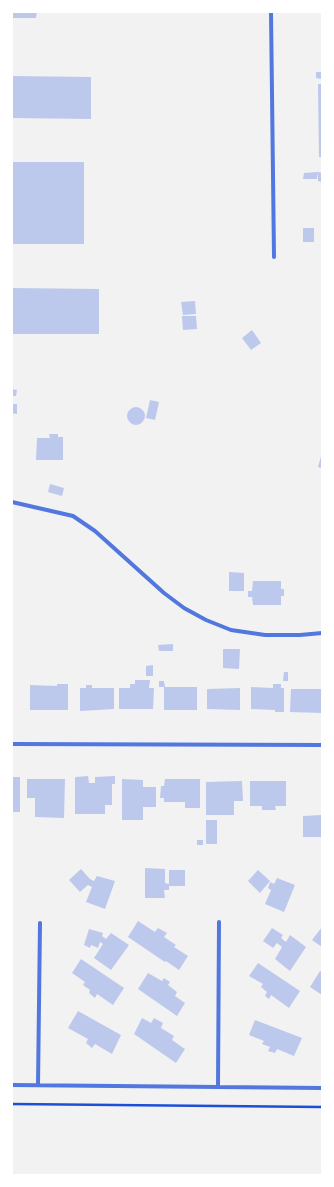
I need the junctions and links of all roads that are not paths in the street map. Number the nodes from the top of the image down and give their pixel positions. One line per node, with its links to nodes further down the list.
1 (271, 12): 2 (street)
2 (274, 257)
3 (12, 502): 4 (street)
4 (322, 633)
5 (12, 744): 6 (street)
6 (322, 745)
7 (220, 922): 11 (street)
8 (40, 923): 10 (street)
9 (12, 1085): 10 (street)
10 (38, 1085): 11 (street)
11 (218, 1087): 12 (street)
12 (322, 1088)

